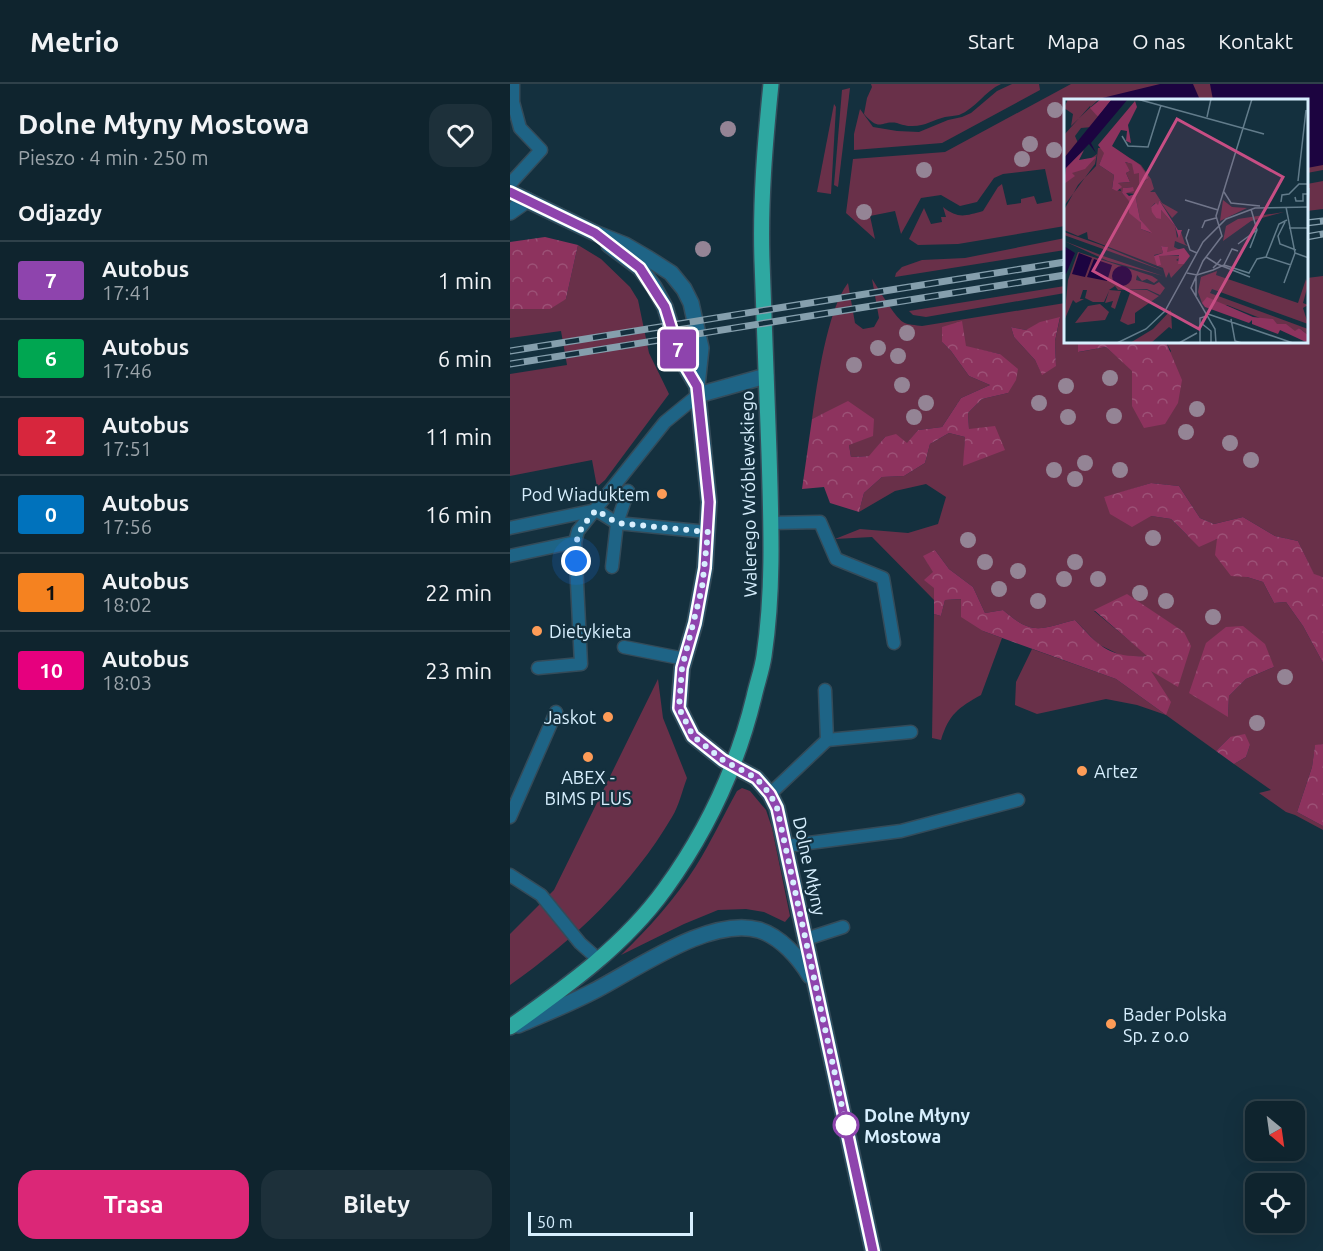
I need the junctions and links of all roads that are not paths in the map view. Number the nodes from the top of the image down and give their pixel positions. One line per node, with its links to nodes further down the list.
1 (513, 84): 3 (lane)
2 (771, 84): 9 (main road, Walerego Wróblewskiego)
3 (515, 127): 4 (lane)
4 (510, 184)
5 (510, 192): 6 (street, Dolne Młyny)
6 (527, 200): 7 (street); 8 (street, Dolne Młyny)
7 (510, 212)
8 (595, 233): 10 (street, Dolne Młyny); 10 (street, Dolne Młyny)
9 (766, 376): 10 (street); 14 (main road, Walerego Wróblewskiego)
10 (698, 391): 12 (lane); 16 (street, Dolne Młyny)
11 (628, 491): 13 (lane)
12 (596, 510): 13 (lane); 15 (lane); 17 (lane)
13 (617, 523): 16 (lane); 19 (lane)
14 (771, 523): 20 (lane); 28 (main road, Walerego Wróblewskiego)
15 (510, 528)
16 (708, 532): 22 (street, Dolne Młyny)
17 (575, 542): 18 (lane); 23 (lane)
18 (510, 556)
19 (612, 567)
20 (894, 643)
21 (624, 647): 22 (lane)
22 (685, 659): 28 (street, Dolne Młyny)
23 (538, 668)
24 (825, 690): 27 (lane)
25 (556, 712): 31 (lane)
26 (911, 732): 27 (lane)
27 (827, 740): 29 (lane)
28 (734, 765): 29 (street, Dolne Młyny); 36 (main road, Walerego Wróblewskiego)
29 (770, 794): 32 (street, Dolne Młyny)
30 (1018, 800): 32 (lane)
31 (510, 817)
32 (786, 846): 35 (street, Dolne Młyny)
33 (510, 874): 36 (lane)
34 (843, 927): 35 (lane)
35 (806, 939): 37 (street, Dolne Młyny)
36 (599, 960): 38 (main road, Walerego Wróblewskiego)
37 (814, 982): 38 (street); 39 (street, Dolne Młyny)
38 (510, 1028)
39 (873, 1251)

